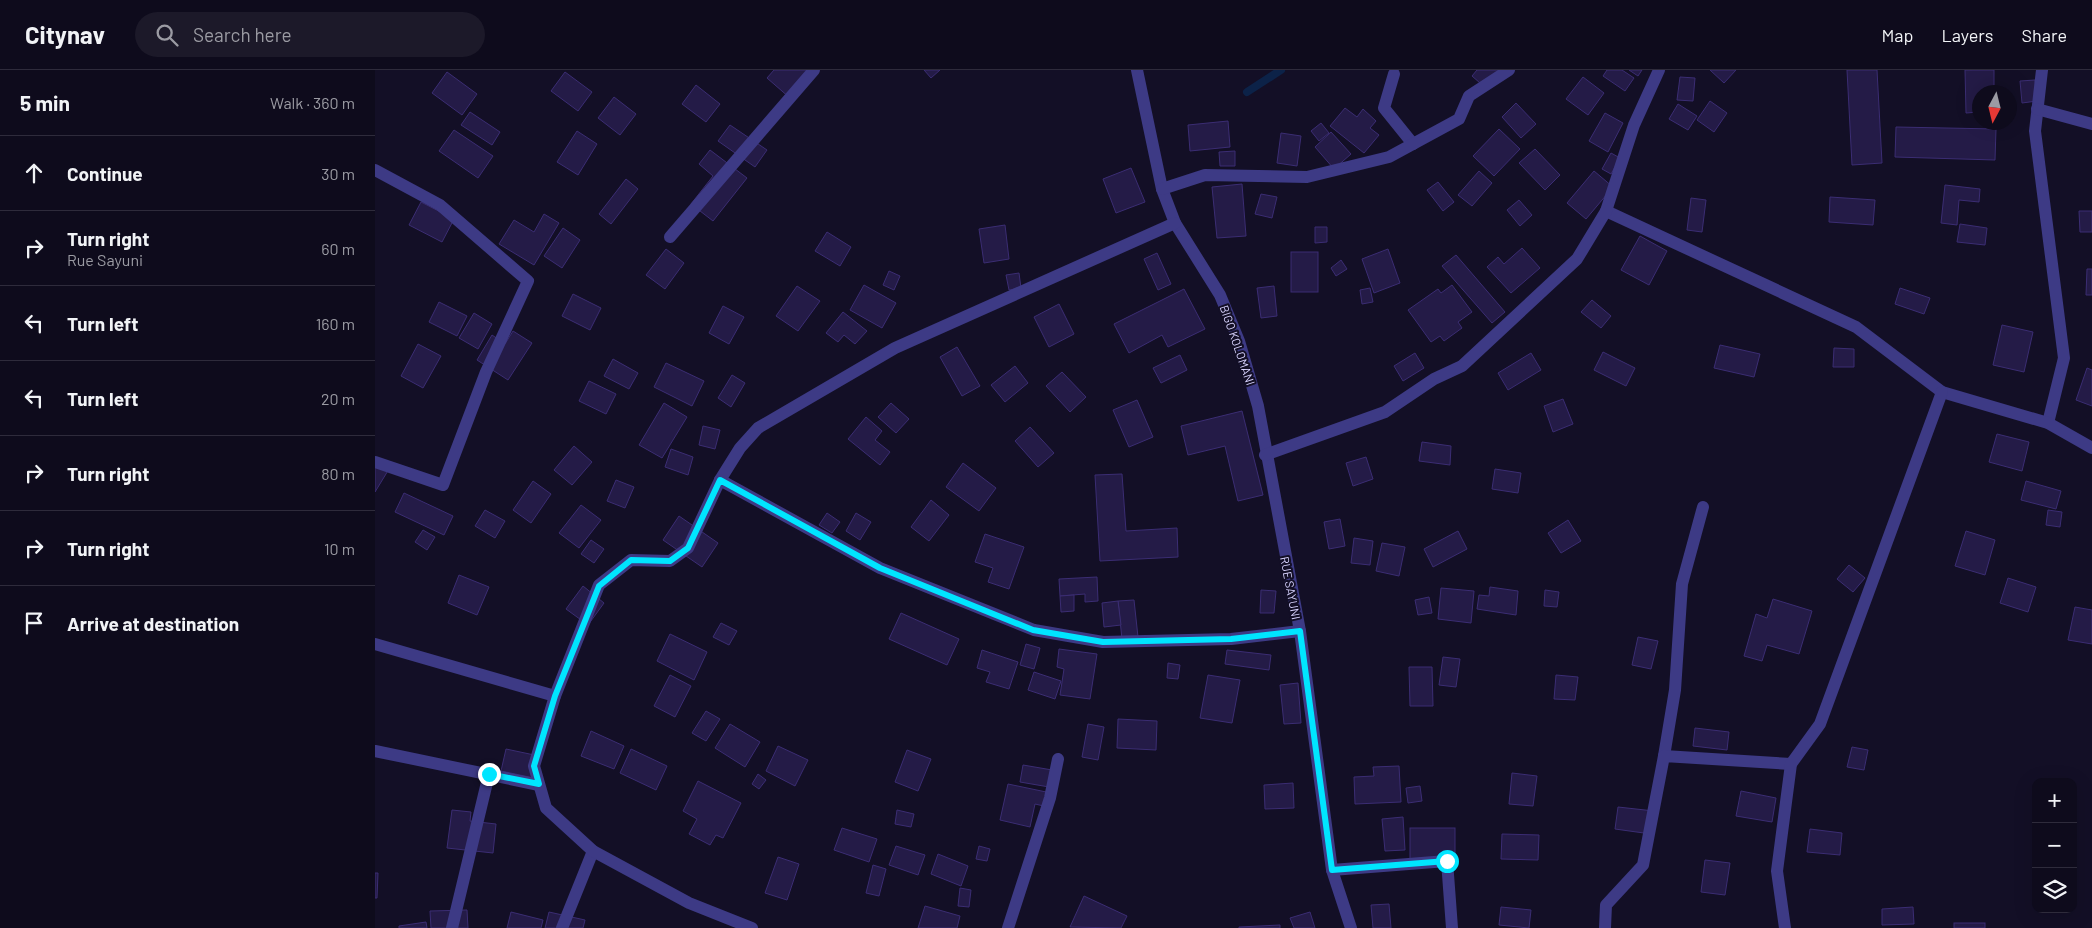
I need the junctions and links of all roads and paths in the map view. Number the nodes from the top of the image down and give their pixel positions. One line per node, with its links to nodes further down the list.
1 (814, 70): 14 (street)
2 (1137, 70): 11 (street, BIGO KOLOMANI)
3 (1509, 70): 9 (street)
4 (1659, 70): 12 (street)
5 (2042, 70): 7 (street)
6 (1394, 74): 9 (street)
7 (2037, 109): 8 (street); 16 (street)
8 (2092, 124)
9 (1413, 144): 11 (street)
10 (375, 170): 19 (street)
11 (1162, 189): 13 (street, BIGO KOLOMANI)
12 (1606, 211): 15 (street); 18 (street)
13 (1175, 223): 18 (street, BIGO KOLOMANI); 20 (street)
14 (670, 237)
15 (1942, 392): 16 (street); 28 (street)
16 (2048, 423): 17 (street)
17 (2092, 448)
18 (1265, 455): 22 (street, RUE SAYUNI)
19 (375, 462)
20 (720, 480): 22 (street); 24 (street)
21 (1703, 507): 26 (street)
22 (1300, 631): 32 (street, RUE SAYUNI)
23 (375, 644): 24 (street)
24 (555, 696): 30 (street)
25 (375, 751): 29 (street)
26 (1664, 756): 28 (street); 39 (street)
27 (1058, 759): 36 (street)
28 (1791, 764): 40 (street)
29 (489, 774): 30 (street); 33 (street)
30 (539, 784): 31 (street)
31 (593, 851): 34 (street); 35 (street)
32 (1332, 870): 37 (street, RUE SAYUNI); 38 (street)
33 (452, 928)
34 (562, 928)
35 (752, 928)
36 (1008, 928)
37 (1351, 928)
38 (1452, 928)
39 (1605, 928)
40 (1785, 928)

